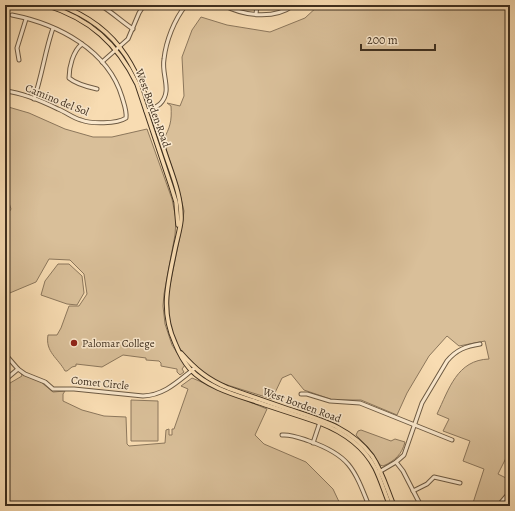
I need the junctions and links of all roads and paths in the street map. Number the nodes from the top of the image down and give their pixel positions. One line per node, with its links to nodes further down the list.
1 (46, 5): 15 (main road, West Borden Road)
2 (59, 5): 15 (main road, West Borden Road)
3 (100, 5): 13 (street)
4 (144, 5): 13 (street)
5 (186, 5): 21 (street)
6 (223, 5): 9 (street)
7 (258, 5): 9 (street)
8 (294, 5): 9 (street)
9 (256, 14)
10 (12, 16): 11 (street)
11 (26, 19): 12 (street); 16 (street)
12 (53, 28): 14 (street); 20 (street)
13 (133, 29): 15 (street)
14 (82, 44): 17 (street); 18 (street)
15 (118, 48): 17 (street); 21 (main road, West Borden Road)
16 (19, 60)
17 (102, 62): 20 (street, Camino del Sol)
18 (97, 89)
19 (5, 91): 20 (street, Camino del Sol)
20 (34, 99)
21 (148, 111): 25 (main road, West Borden Road)
22 (480, 344): 29 (street)
23 (5, 354): 24 (street, Comet Circle)
24 (18, 368): 25 (street, Comet Circle); 26 (street)
25 (193, 369): 28 (main road, West Borden Road)
26 (5, 380)
27 (301, 394): 29 (street)
28 (321, 422): 32 (street); 34 (main road, West Borden Road)
29 (415, 425): 31 (street); 33 (street)
30 (282, 435): 32 (street)
31 (452, 440)
32 (313, 443): 38 (street)
33 (396, 462): 34 (street); 36 (street)
34 (379, 473): 39 (main road, West Borden Road); 40 (main road, West Borden Road)
35 (460, 483): 36 (street)
36 (413, 492): 41 (street)
37 (510, 492): 42 (street)
38 (369, 506)
39 (390, 506)
40 (394, 506)
41 (421, 506)
42 (498, 506)

